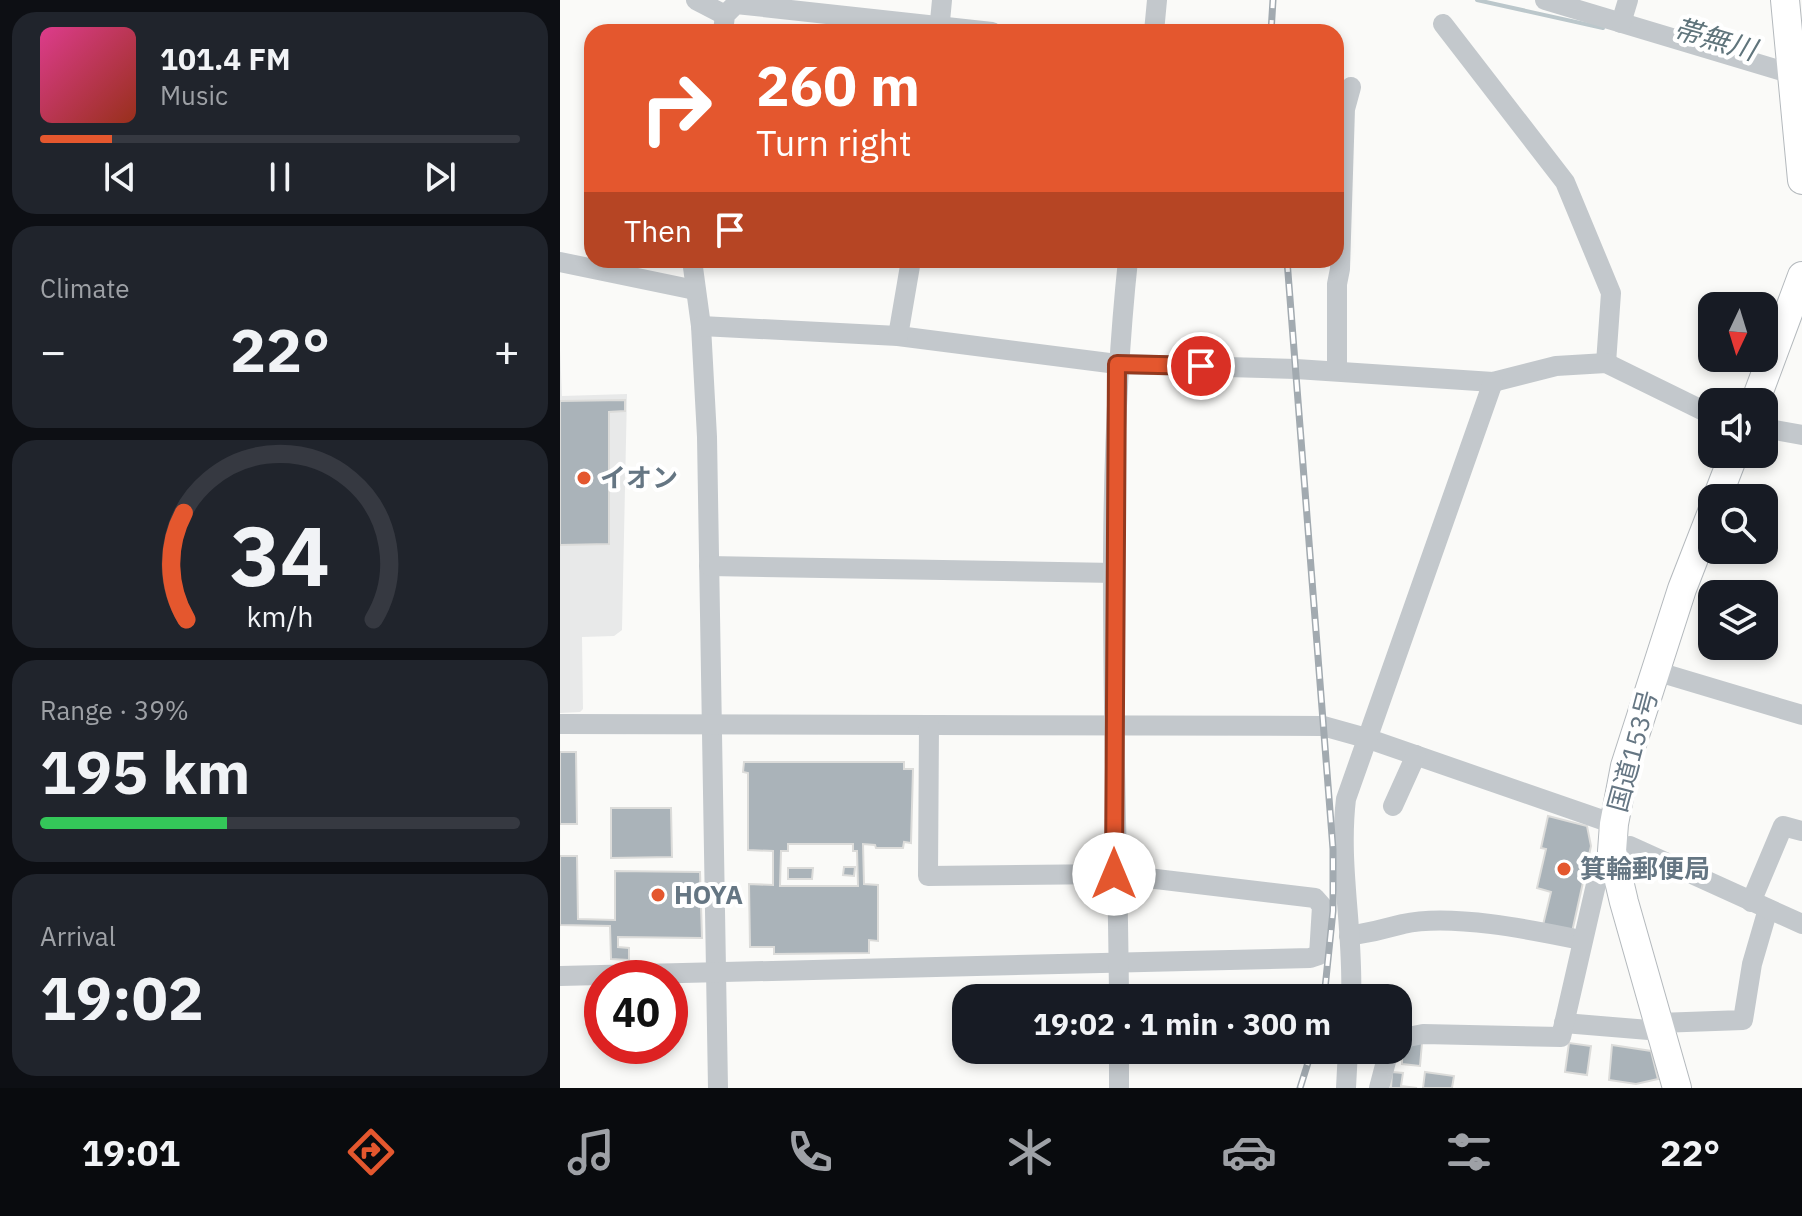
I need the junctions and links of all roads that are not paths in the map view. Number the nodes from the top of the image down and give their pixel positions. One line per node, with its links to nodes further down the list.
1 (696, 0): 7 (street)
2 (942, 0): 10 (street)
3 (1157, 0): 11 (street)
4 (1545, 0): 8 (street)
5 (1628, 0): 8 (street)
6 (1785, 0): 14 (highway)
7 (724, 23): 9 (street)
8 (1621, 23): 14 (street)
9 (898, 24)
10 (940, 24)
11 (1155, 24)
12 (1443, 24): 28 (street)
13 (1351, 87): 15 (street)
14 (1795, 87): 16 (highway)
15 (1344, 142)
16 (1802, 180)
17 (560, 262): 18 (street)
18 (584, 267)
19 (589, 268): 25 (street)
20 (693, 268): 25 (street)
21 (910, 268): 27 (street)
22 (1127, 268): 29 (street)
23 (1340, 268): 30 (street)
24 (1802, 276): 32 (highway)
25 (695, 290): 26 (street)
26 (701, 326): 27 (street); 37 (street)
27 (898, 336): 29 (street)
28 (1606, 363): 31 (street); 33 (street)
29 (1117, 364): 30 (street); 38 (street)
30 (1337, 371): 31 (street)
31 (1493, 382): 45 (street)
32 (1760, 388)
33 (1698, 408)
34 (1778, 431): 35 (street)
35 (1802, 435)
36 (1698, 551): 39 (highway, 国道153号)
37 (709, 566): 38 (street); 42 (street)
38 (1115, 573): 44 (street)
39 (1655, 671): 40 (street); 49 (highway, 国道153号)
40 (1802, 715)
41 (560, 724): 42 (street)
42 (713, 725): 43 (street); 56 (street)
43 (929, 725): 44 (street); 50 (street)
44 (1114, 726): 45 (street); 50 (street)
45 (1366, 738): 46 (street); 53 (street)
46 (1416, 755): 47 (street); 49 (street)
47 (1393, 806)
48 (1802, 831): 51 (street)
49 (1613, 838): 51 (street); 54 (street); 61 (highway, 国道153号)
50 (1114, 874): 55 (street); 55 (street)
51 (1760, 905): 52 (street); 61 (street)
52 (1802, 924)
53 (1349, 936): 54 (street); 59 (street)
54 (1581, 940): 60 (street)
55 (1118, 964): 56 (street); 58 (street)
56 (717, 972): 57 (street); 66 (street)
57 (560, 976)
58 (1119, 984)
59 (1352, 984)
60 (1564, 1023): 61 (street); 62 (street)
61 (1660, 1027): 70 (highway, 国道153号)
62 (1412, 1036)
63 (1119, 1064): 67 (street)
64 (1347, 1064): 68 (street)
65 (1385, 1064): 69 (street)
66 (718, 1088)
67 (1119, 1088)
68 (1346, 1088)
69 (1379, 1088)
70 (1677, 1088)

